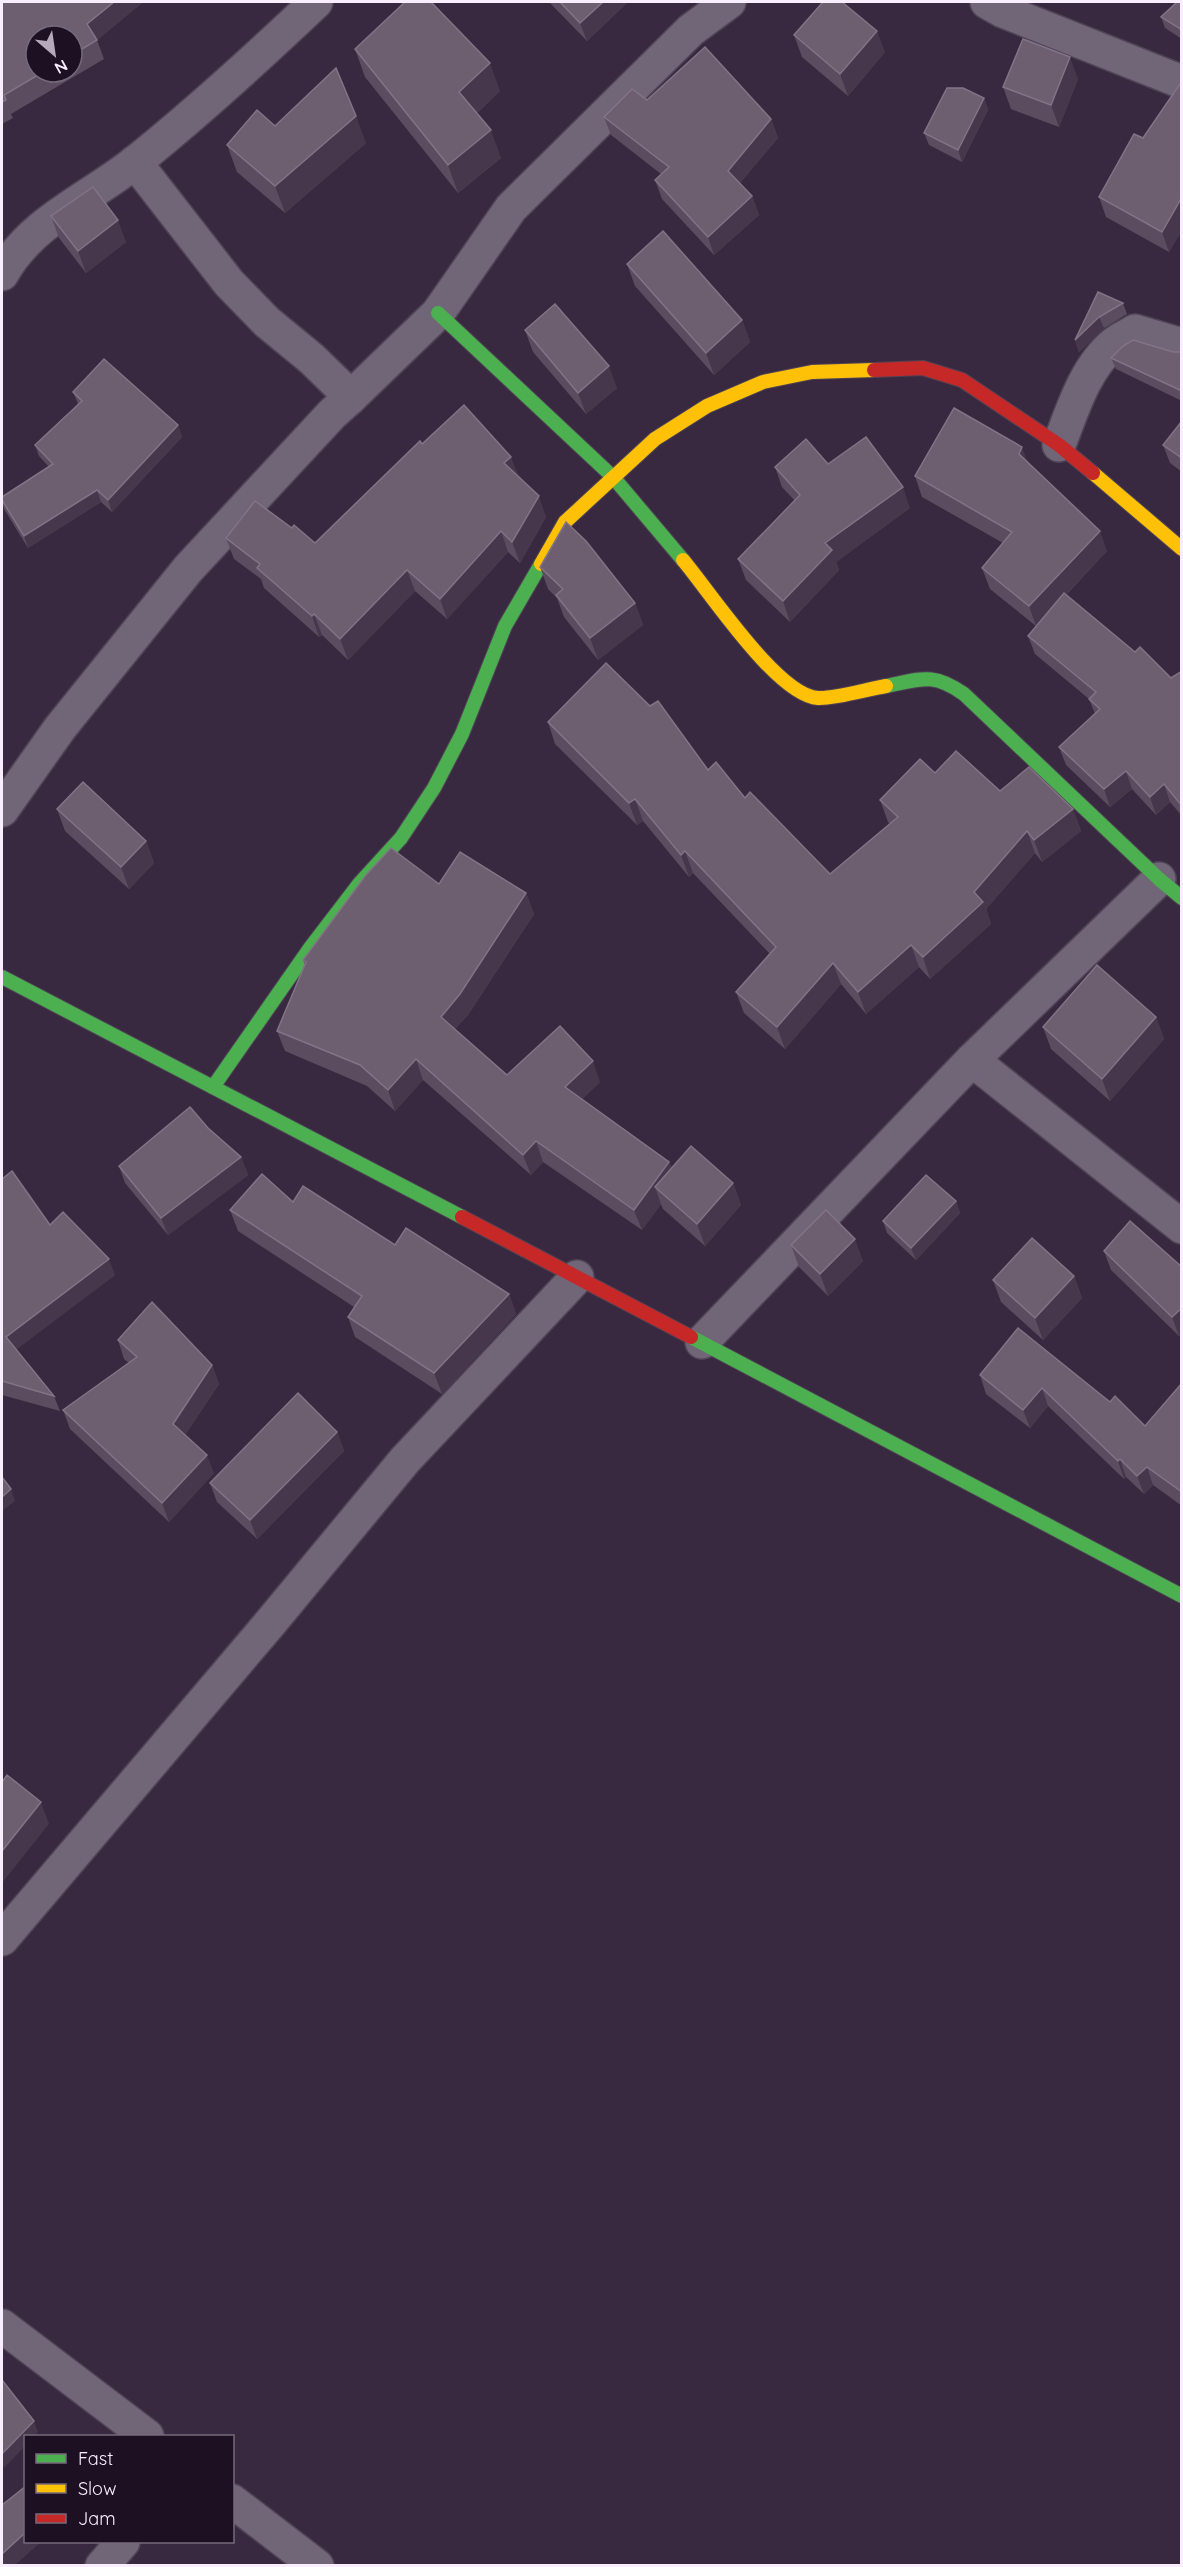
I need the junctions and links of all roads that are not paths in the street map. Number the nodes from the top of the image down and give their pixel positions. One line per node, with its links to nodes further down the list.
1 (316, 2): 5 (street)
2 (729, 2): 7 (street)
3 (987, 2): 4 (street)
4 (1182, 82)
5 (135, 162): 6 (street); 9 (street)
6 (2, 274)
7 (438, 313): 9 (street); 11 (street)
8 (1182, 345): 10 (street)
9 (351, 397): 13 (street)
10 (1059, 445): 11 (street); 12 (street)
11 (613, 477): 14 (street); 17 (street)
12 (1182, 549)
13 (2, 810)
14 (1170, 889): 16 (street)
15 (2, 977): 17 (street)
16 (972, 1060): 18 (street); 20 (street)
17 (213, 1087): 19 (street)
18 (1182, 1227)
19 (577, 1277): 20 (street); 22 (street)
20 (702, 1342): 21 (street)
21 (1182, 1596)
22 (2, 1939)
23 (6, 2339): 24 (street)
24 (146, 2435)
25 (234, 2503): 28 (street)
26 (121, 2543): 27 (street)
27 (102, 2565)
28 (317, 2565)

